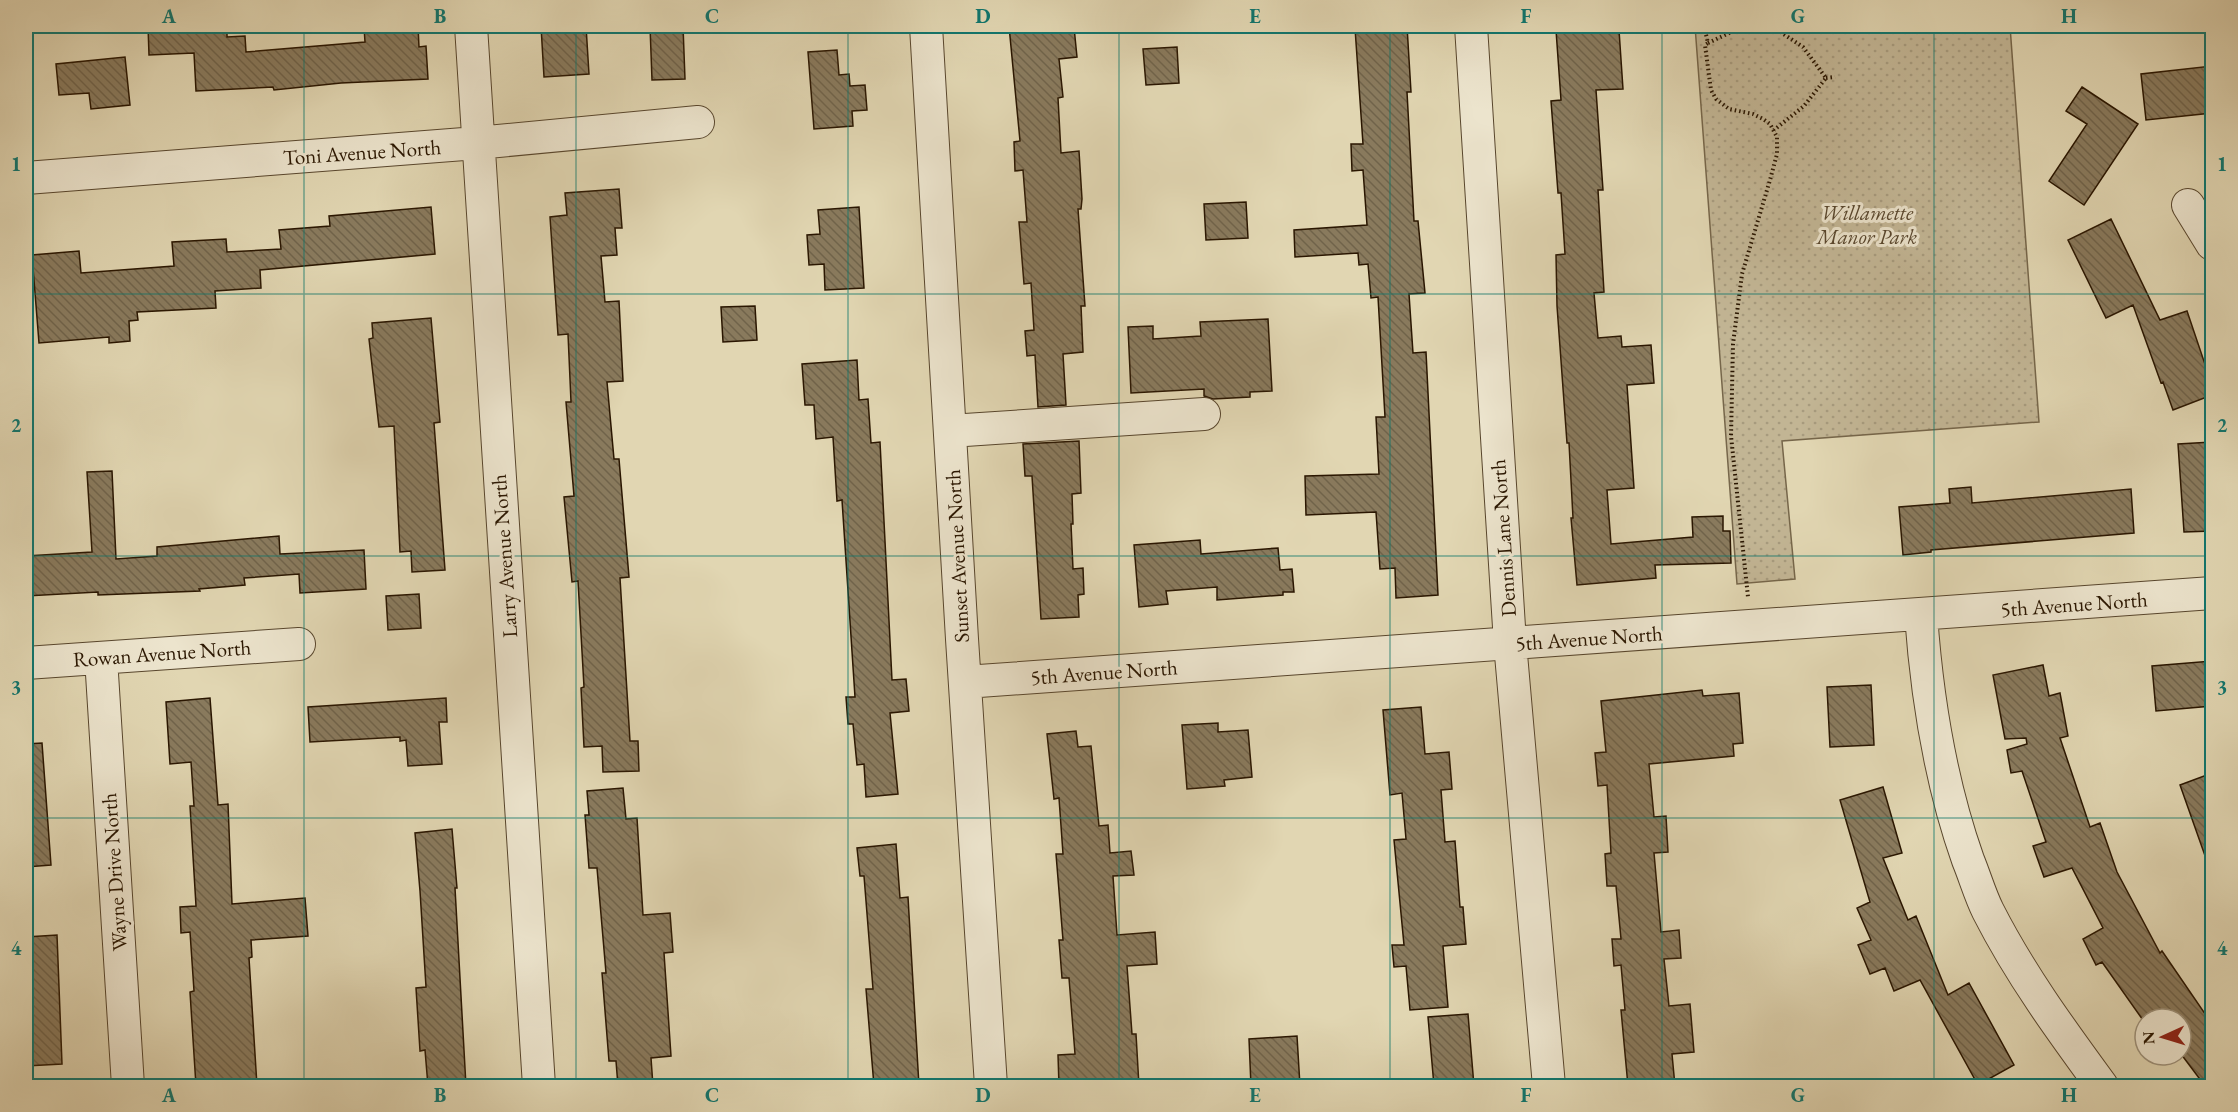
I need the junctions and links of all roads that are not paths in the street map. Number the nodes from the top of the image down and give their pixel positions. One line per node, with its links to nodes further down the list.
1 (471, 26): 5 (street, Larry Avenue North)
2 (926, 26): 10 (street, Sunset Avenue North)
3 (1471, 26): 13 (street, Dennis Lane North)
4 (698, 122): 5 (street, Toni Avenue North)
5 (477, 143): 6 (street, Toni Avenue North); 19 (street, Larry Avenue North)
6 (26, 178)
7 (2188, 205): 8 (street)
8 (2212, 244)
9 (1204, 414): 10 (street)
10 (950, 431): 17 (street, Sunset Avenue North)
11 (2212, 593): 12 (street, 5th Avenue North)
12 (1921, 615): 13 (street, 5th Avenue North); 22 (street)
13 (1510, 643): 17 (street, 5th Avenue North); 21 (street, Dennis Lane North)
14 (298, 644): 15 (street, Rowan Avenue North)
15 (100, 658): 16 (street, Rowan Avenue North); 18 (street, Wayne Drive North)
16 (26, 663)
17 (965, 682): 20 (street, Sunset Avenue North)
18 (128, 1086)
19 (538, 1086)
20 (992, 1086)
21 (1549, 1086)
22 (2102, 1086)

